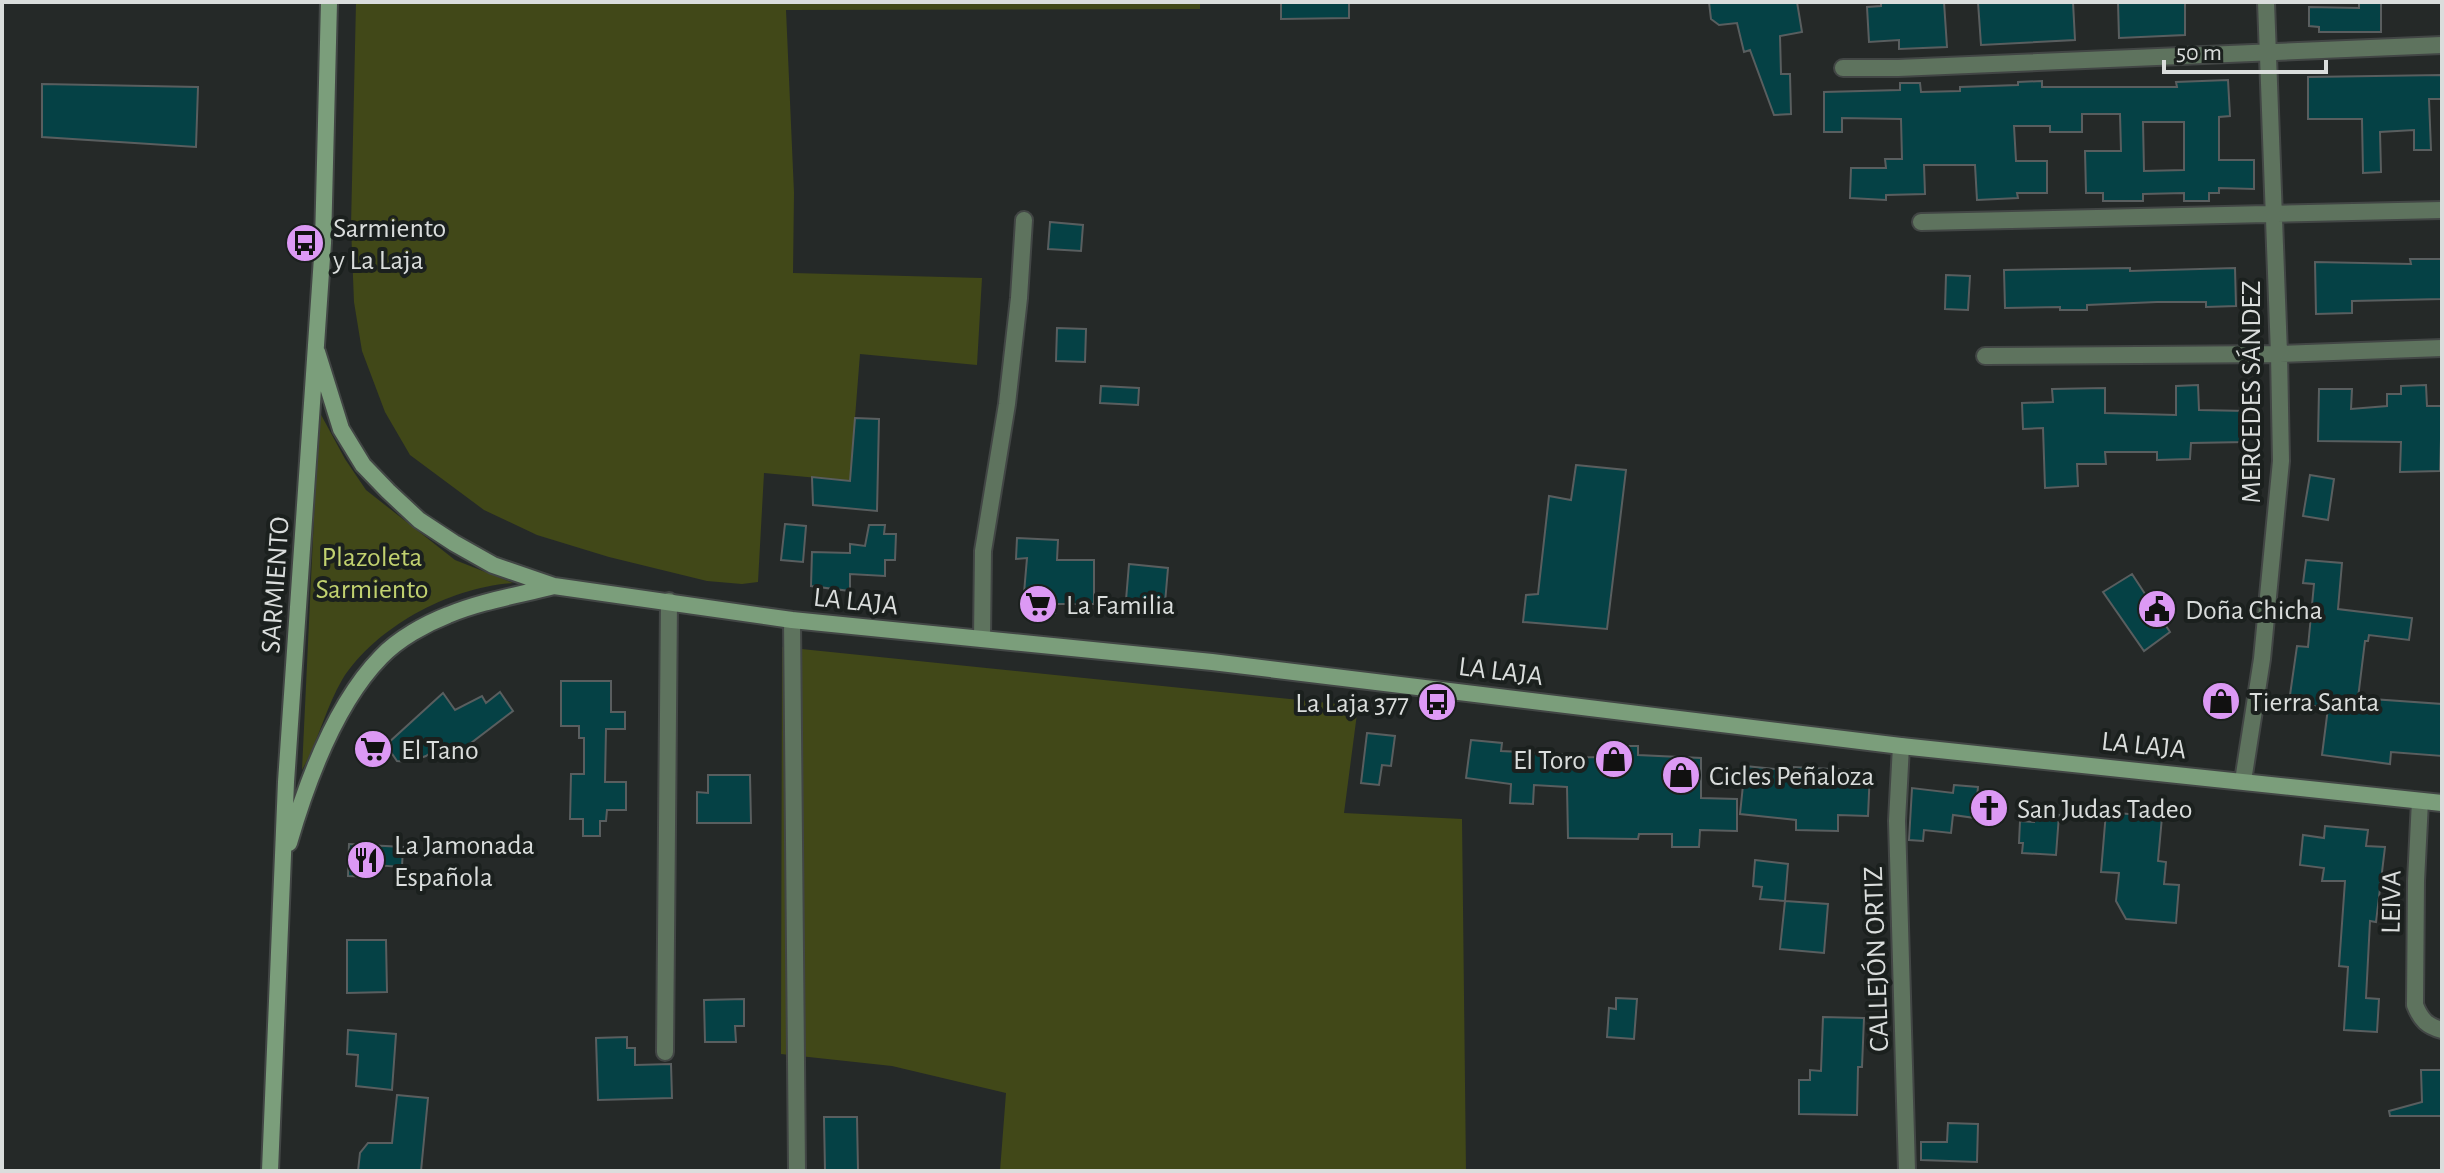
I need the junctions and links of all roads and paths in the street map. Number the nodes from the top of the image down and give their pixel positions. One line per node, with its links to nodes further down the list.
1 (329, 2): 11 (main road, SARMIENTO)
2 (2266, 2): 4 (street, MERCEDES SÁNDEZ)
3 (2442, 45): 4 (street)
4 (2269, 50): 5 (street); 7 (street, MERCEDES SÁNDEZ)
5 (1843, 68)
6 (2442, 210): 7 (street)
7 (2274, 216): 9 (street); 12 (street, MERCEDES SÁNDEZ)
8 (1024, 220): 17 (street)
9 (1921, 222)
10 (2442, 348): 12 (street)
11 (317, 352): 14 (main road, LA LAJA); 22 (main road, SARMIENTO)
12 (2279, 354): 13 (street); 19 (street, MERCEDES SÁNDEZ)
13 (1985, 356)
14 (554, 586): 15 (main road, LA LAJA); 22 (main road, LA LAJA)
15 (669, 601): 16 (main road, LA LAJA); 24 (street)
16 (792, 620): 17 (main road, LA LAJA); 26 (street)
17 (982, 639): 18 (main road, LA LAJA)
18 (1901, 746): 19 (main road, LA LAJA); 27 (street, CALLEJÓN ORTIZ)
19 (2243, 781): 20 (main road, LA LAJA)
20 (2420, 801): 21 (main road, LA LAJA); 23 (street, LEIVA)
21 (2442, 803)
22 (283, 866): 25 (main road, SARMIENTO)
23 (2442, 1030)
24 (665, 1052)
25 (270, 1171)
26 (797, 1171)
27 (1907, 1171)

